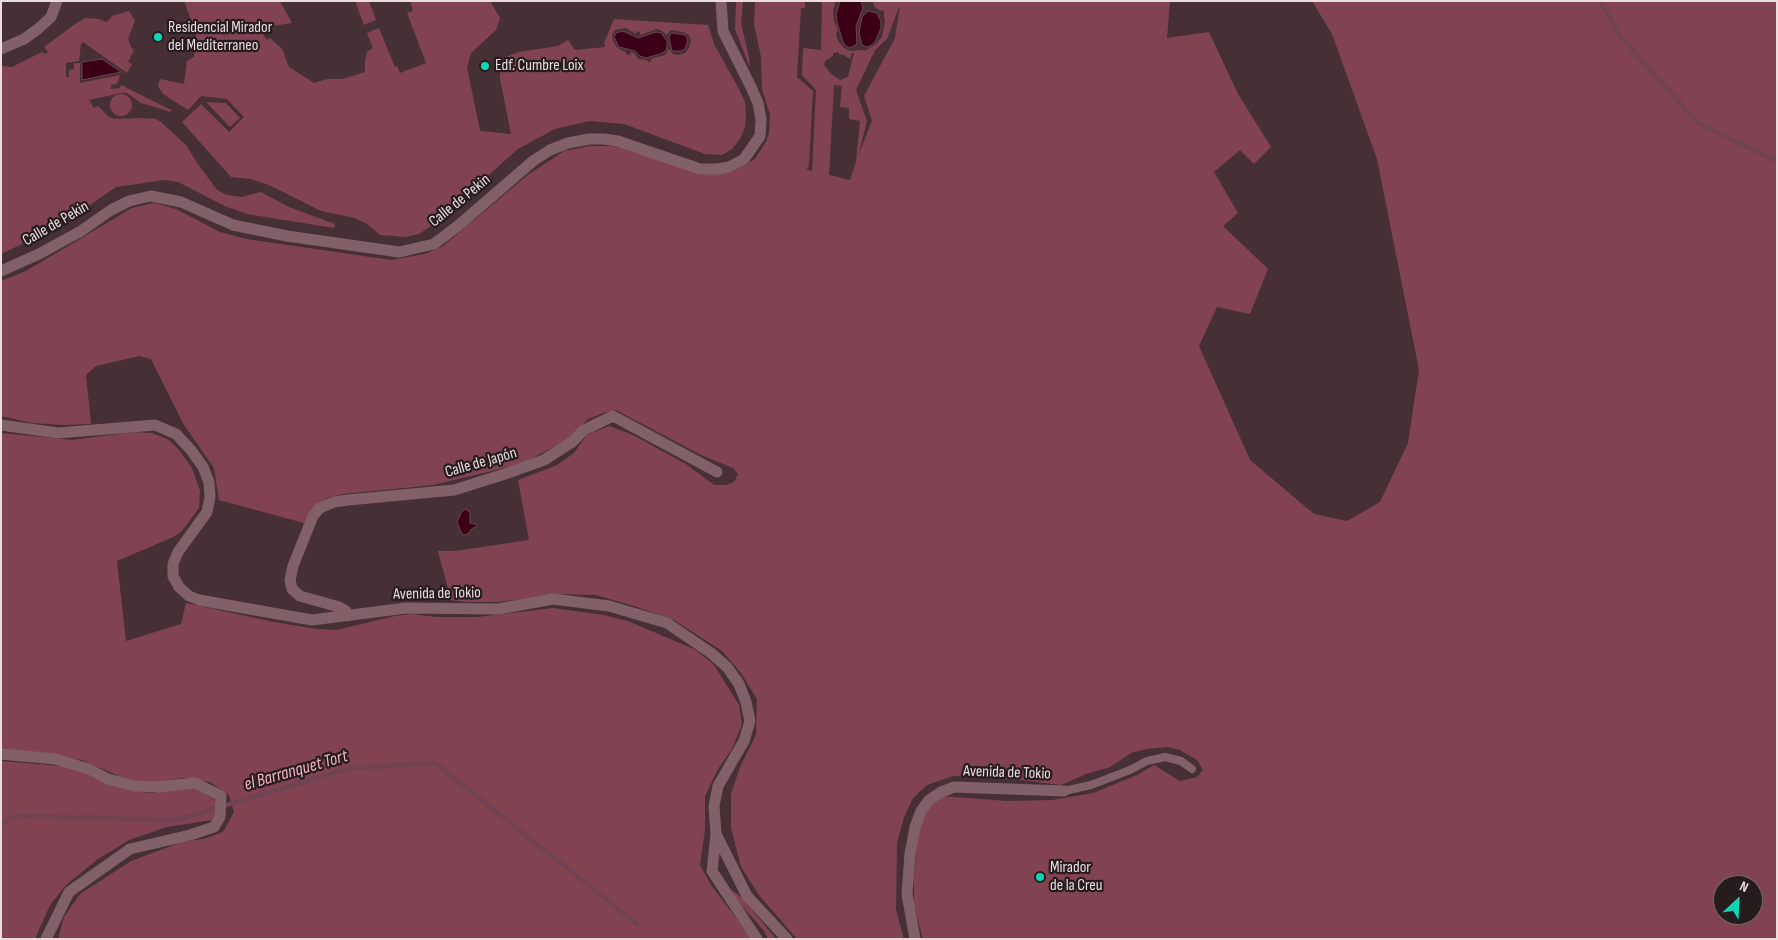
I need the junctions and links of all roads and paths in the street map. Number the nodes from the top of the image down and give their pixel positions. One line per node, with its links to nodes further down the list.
1 (57, 1): 3 (street)
2 (722, 1): 4 (street, Calle de Pekin)
3 (1, 49)
4 (1, 271)
5 (1, 425): 7 (street, Avenida de Tokio)
6 (717, 472): 7 (street, Calle de Japón)
7 (348, 616): 11 (street, Avenida de Tokio)
8 (1, 754): 12 (street)
9 (1192, 769): 10 (street, Avenida de Tokio)
10 (1064, 791): 15 (street, Avenida de Tokio)
11 (716, 834): 13 (street); 14 (street, Avenida de Tokio)
12 (46, 939)
13 (757, 939)
14 (787, 939)
15 (915, 939)

